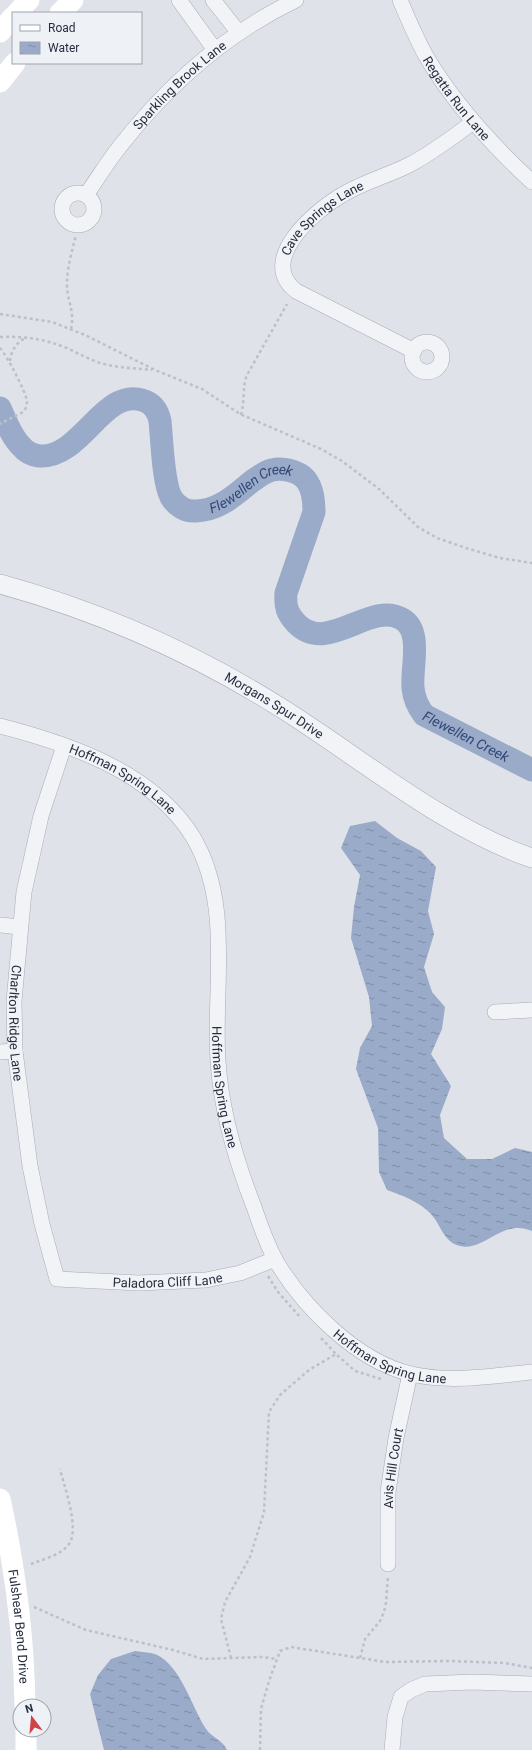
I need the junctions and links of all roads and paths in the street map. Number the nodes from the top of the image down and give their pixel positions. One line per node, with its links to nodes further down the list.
1 (29, 0): 7 (main road)
2 (73, 0): 8 (main road)
3 (179, 0): 12 (street)
4 (213, 0): 11 (street)
5 (296, 0): 11 (street, Sparkling Brook Lane)
6 (400, 0): 15 (street, Regatta Run Lane)
7 (17, 12)
8 (61, 12)
9 (12, 18): 10 (main road)
10 (0, 32)
11 (239, 33): 12 (street, Sparkling Brook Lane)
12 (215, 50): 17 (street, Sparkling Brook Lane)
13 (15, 64): 14 (main road)
14 (0, 82)
15 (473, 122): 16 (street, Regatta Run Lane); 25 (street, Cave Springs Lane)
16 (532, 182)
17 (86, 195)
18 (76, 235): 21 (path)
19 (287, 304): 28 (path)
20 (0, 314): 21 (path)
21 (71, 329): 27 (path)
22 (0, 337): 23 (path)
23 (28, 337): 26 (path); 27 (path)
24 (0, 348): 26 (path)
25 (414, 351)
26 (10, 363): 29 (path)
27 (155, 370): 28 (path)
28 (241, 415): 30 (path)
29 (0, 424)
30 (532, 563)
31 (0, 584): 34 (street, Morgans Spur Drive)
32 (0, 726): 33 (street, Hoffman Spring Lane)
33 (64, 746): 36 (street, Charlton Ridge Lane); 40 (street, Hoffman Spring Lane)
34 (532, 858)
35 (0, 925): 36 (street)
36 (20, 927): 39 (street, Charlton Ridge Lane)
37 (532, 1010): 38 (street)
38 (495, 1012)
39 (7, 1052): 41 (street, Charlton Ridge Lane)
40 (275, 1259): 41 (street, Paladora Cliff Lane); 43 (street, Hoffman Spring Lane)
41 (57, 1279)
42 (532, 1372): 43 (street, Hoffman Spring Lane)
43 (409, 1380): 47 (street, Avis Hill Court); 49 (path)
44 (60, 1469): 46 (path)
45 (0, 1499): 54 (main road, Fulshear Bend Drive)
46 (32, 1564)
47 (388, 1564): 50 (path)
48 (31, 1606): 49 (path)
49 (231, 1658): 51 (path)
50 (360, 1658): 51 (path); 52 (path)
51 (277, 1659): 57 (path)
52 (532, 1668)
53 (532, 1684): 58 (street)
54 (26, 1698)
55 (26, 1738): 56 (main road)
56 (26, 1750)
57 (260, 1750)
58 (392, 1750)

